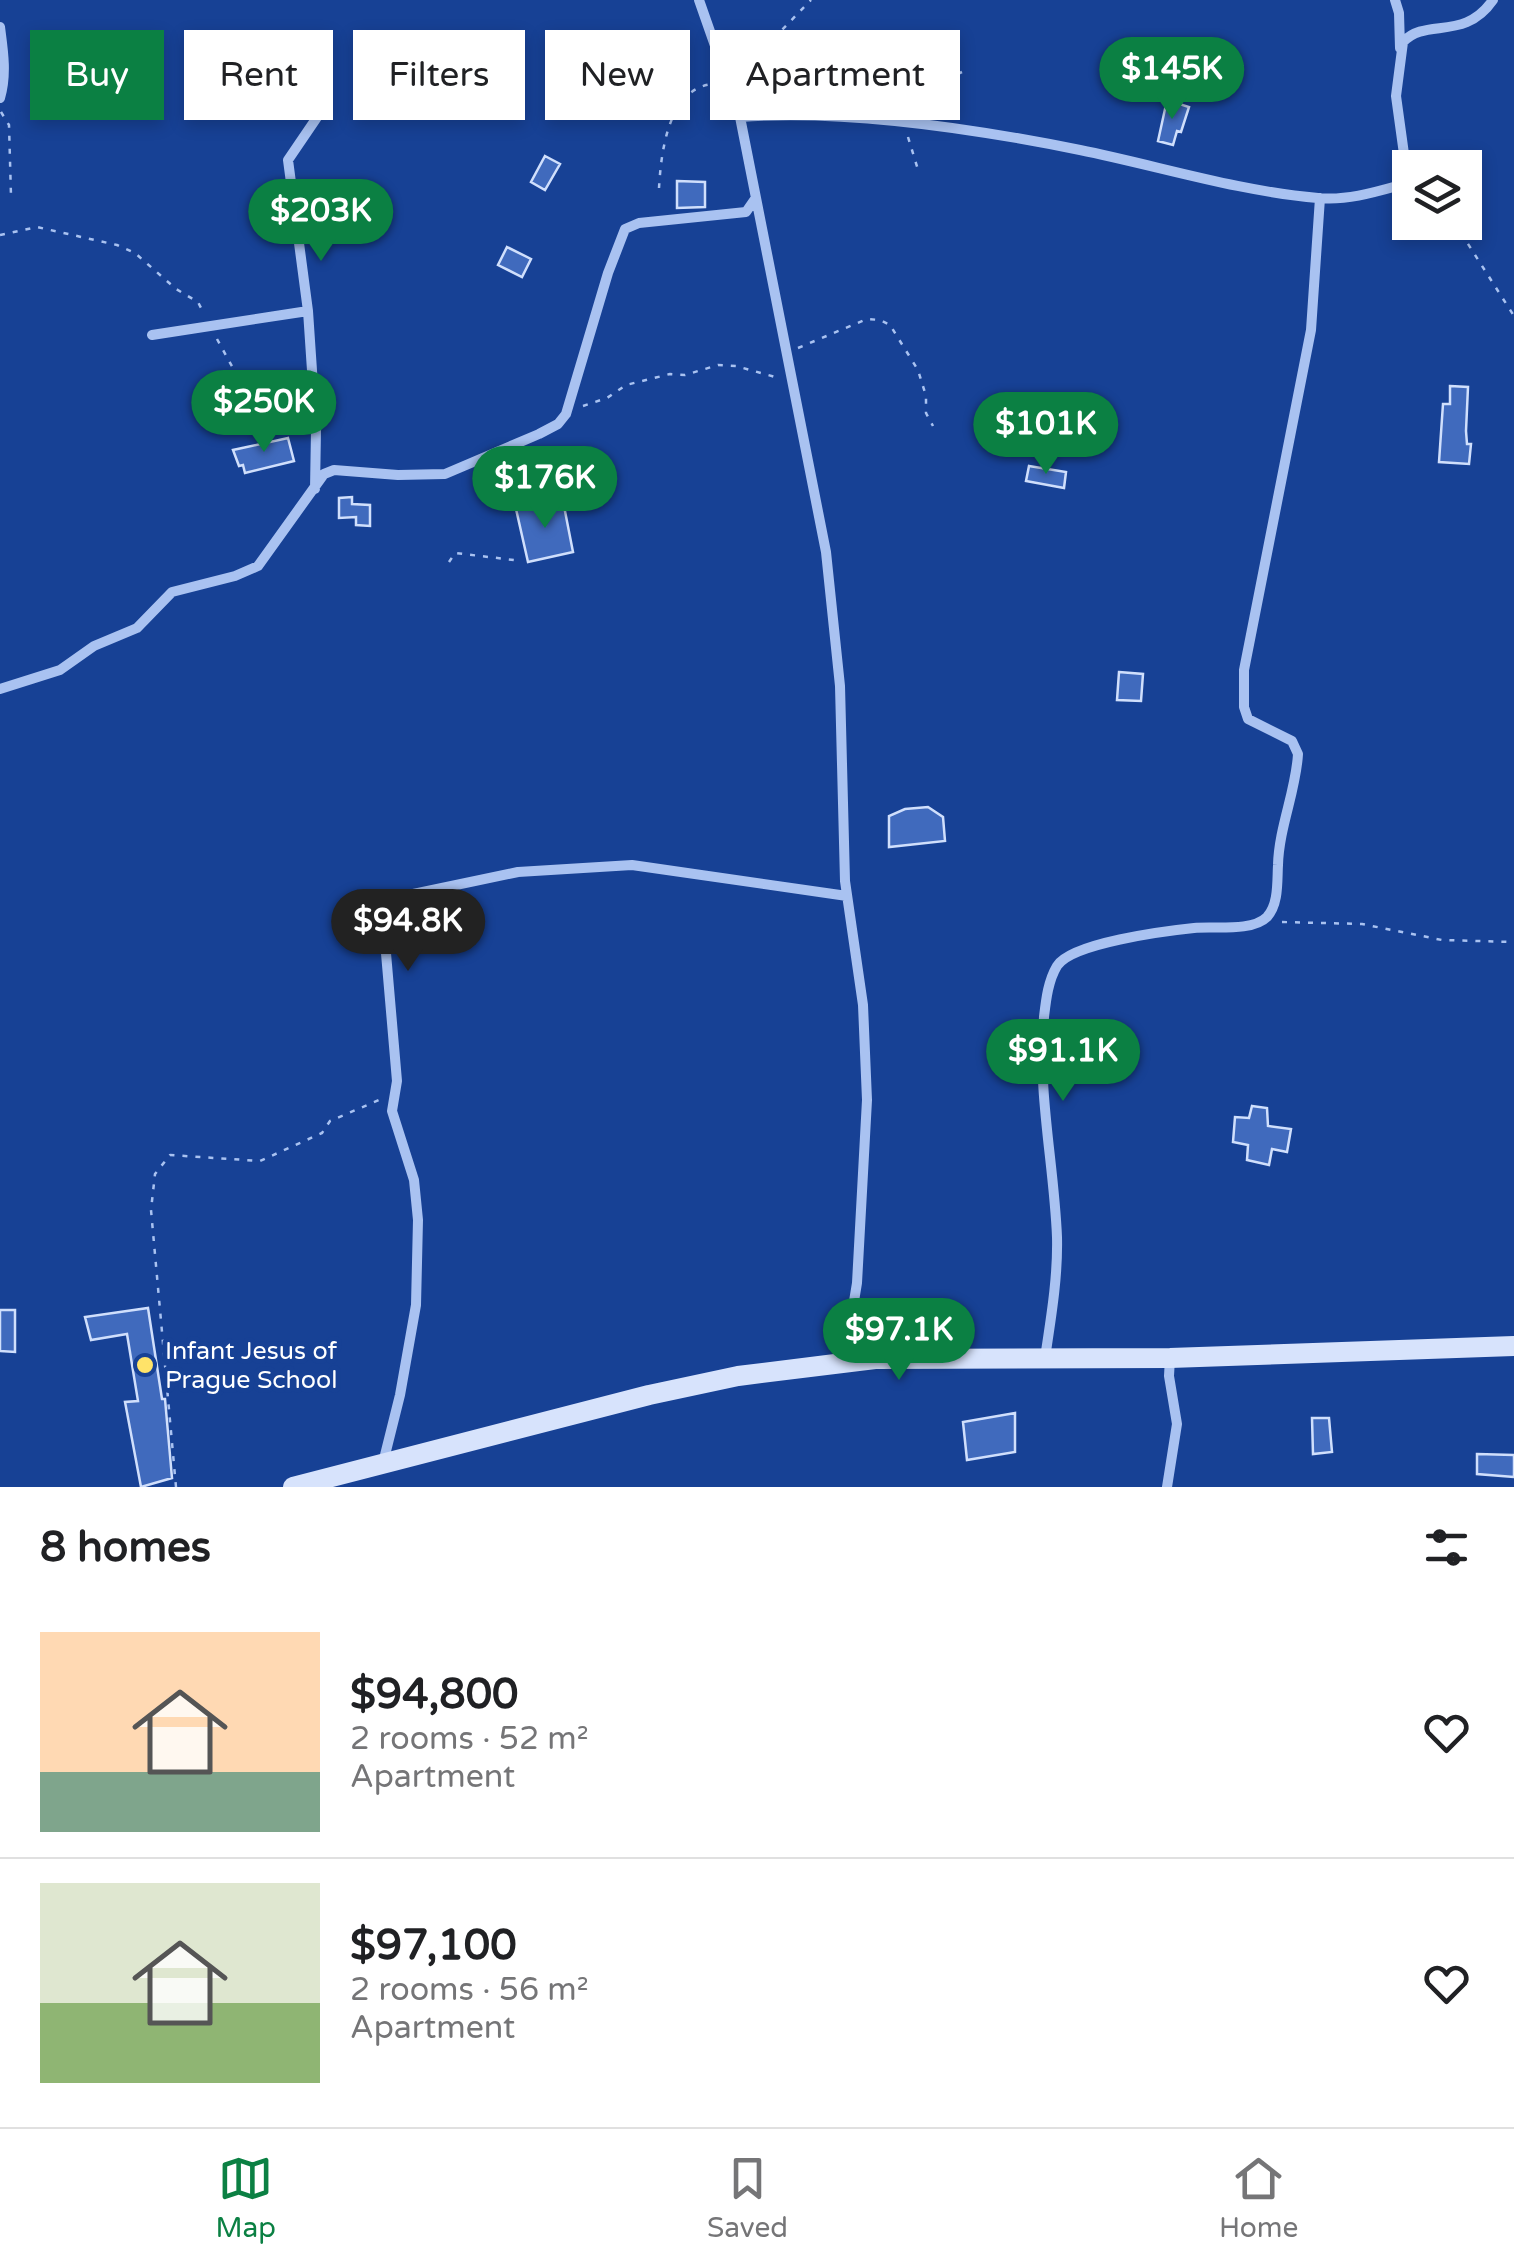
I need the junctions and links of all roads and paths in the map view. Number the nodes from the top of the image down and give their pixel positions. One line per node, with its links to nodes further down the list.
1 (698, 0): 7 (street)
2 (810, 0): 6 (path)
3 (1395, 0): 8 (street)
4 (1493, 0): 8 (street)
5 (0, 27): 10 (street)
6 (782, 30)
7 (710, 31)
8 (1400, 54): 18 (street)
9 (710, 84): 15 (path)
10 (0, 98)
11 (0, 112): 16 (path)
12 (315, 120): 21 (street)
13 (741, 120): 17 (street)
14 (839, 120): 18 (street)
15 (659, 188)
16 (11, 196)
17 (755, 198): 25 (street); 28 (street)
18 (1320, 198): 35 (street)
19 (0, 235): 23 (path)
20 (1465, 240): 22 (path)
21 (308, 310): 23 (street); 30 (street)
22 (1514, 316)
23 (210, 327): 24 (street); 27 (path)
24 (152, 334)
25 (787, 352): 26 (street); 29 (path)
26 (791, 376): 28 (path); 34 (street)
27 (252, 391)
28 (566, 411): 30 (street)
29 (933, 426)
30 (315, 495): 33 (street)
31 (514, 560): 32 (path)
32 (449, 562)
33 (0, 688)
34 (847, 896): 37 (street); 41 (street)
35 (1262, 921): 36 (path); 39 (street)
36 (1514, 942)
37 (394, 1096): 42 (street); 43 (path)
38 (1514, 1346): 40 (street)
39 (1045, 1358): 40 (street); 41 (street)
40 (1170, 1358): 45 (street)
41 (844, 1363): 42 (street)
42 (383, 1464): 44 (street)
43 (176, 1487)
44 (293, 1487)
45 (1167, 1487)

